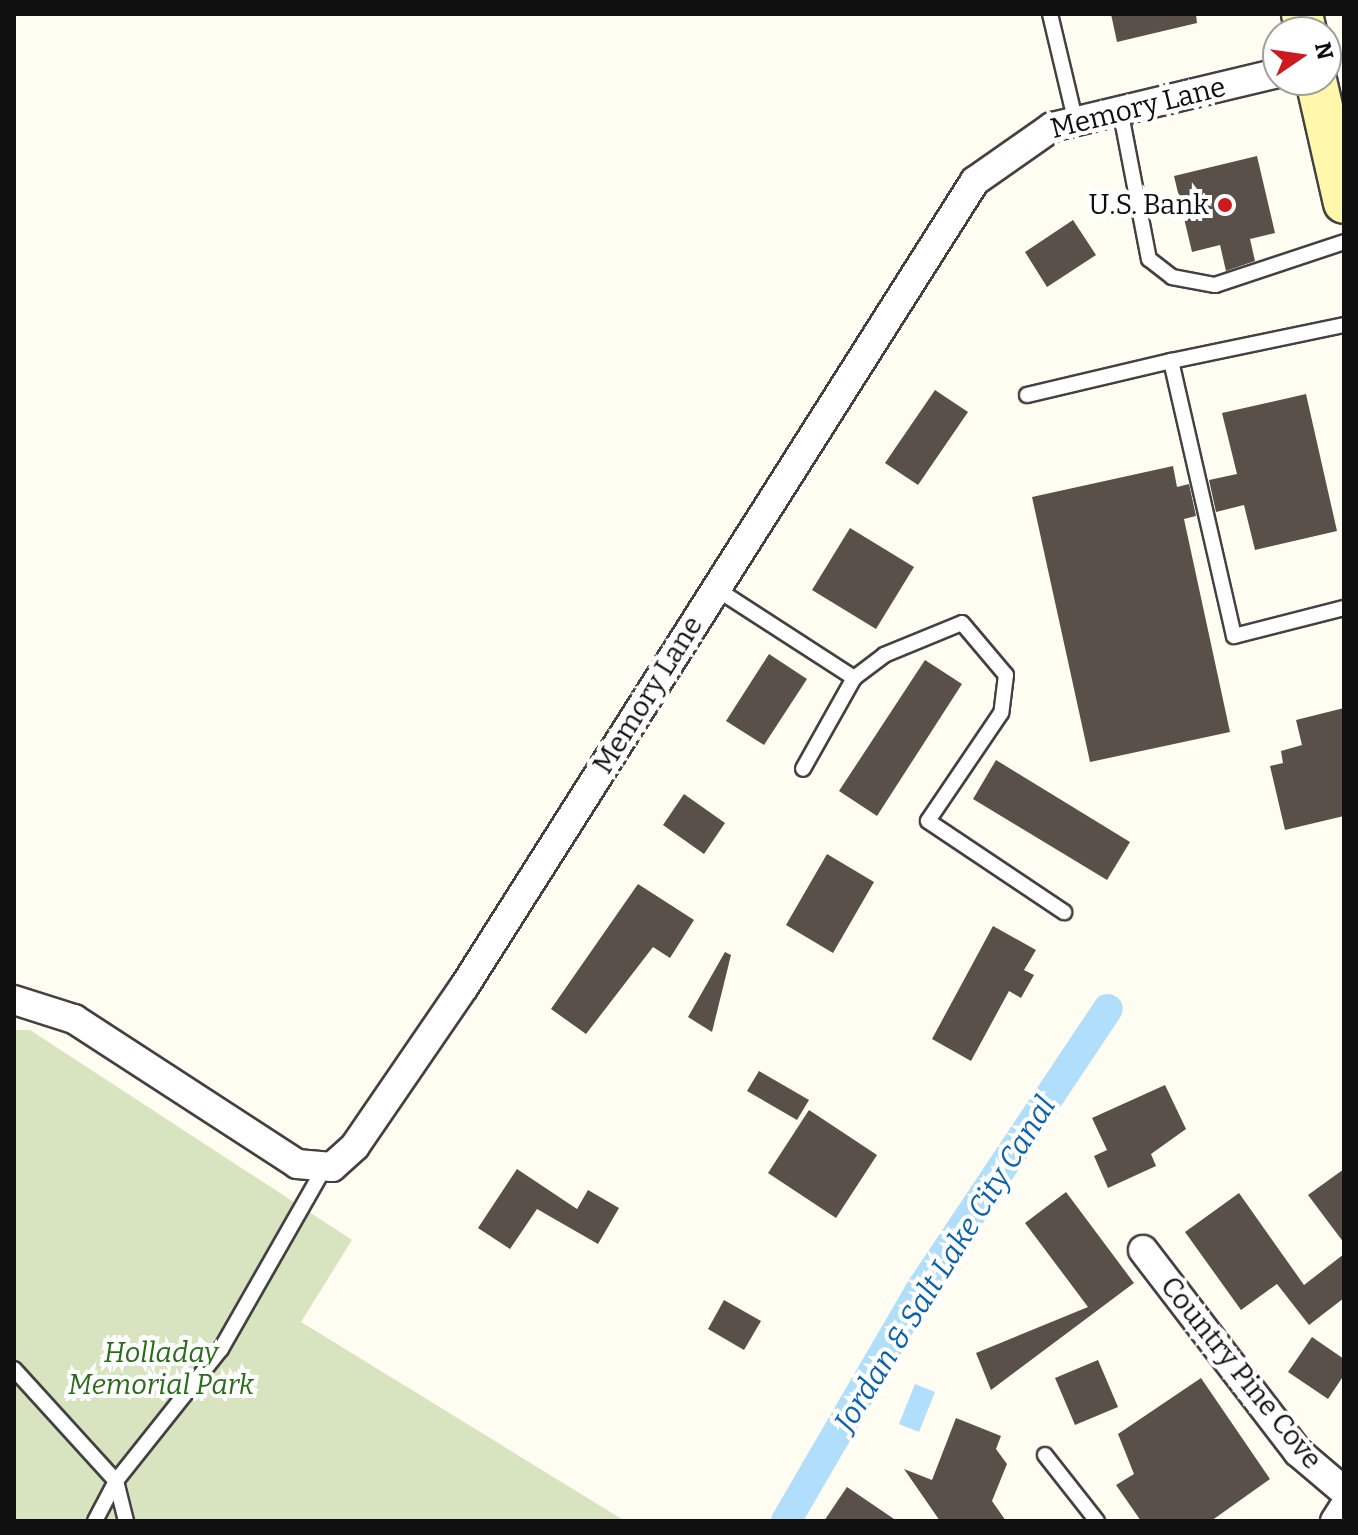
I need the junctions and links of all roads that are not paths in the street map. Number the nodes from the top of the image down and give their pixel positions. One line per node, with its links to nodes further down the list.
1 (1050, 14): 5 (lane)
2 (1262, 77): 4 (street, Memory Lane)
3 (1328, 101): 6 (main road)
4 (1120, 109): 5 (street, Memory Lane); 7 (lane)
5 (1075, 119): 11 (street, Memory Lane)
6 (1344, 203)
7 (1344, 242)
8 (1344, 325): 9 (lane)
9 (1171, 361): 10 (lane); 12 (lane)
10 (1027, 395)
11 (715, 588): 13 (lane); 17 (street, Memory Lane)
12 (1344, 608)
13 (854, 678): 14 (lane); 15 (lane)
14 (803, 769)
15 (1064, 912)
16 (14, 1000): 17 (street)
17 (323, 1170): 21 (lane)
18 (1143, 1250): 22 (street, Country Pine Cove)
19 (14, 1369): 21 (lane)
20 (1045, 1455): 26 (lane)
21 (116, 1481): 24 (lane); 25 (lane)
22 (1344, 1491)
23 (1344, 1507): 27 (street)
24 (95, 1521)
25 (126, 1521)
26 (1097, 1521)
27 (1335, 1521)

